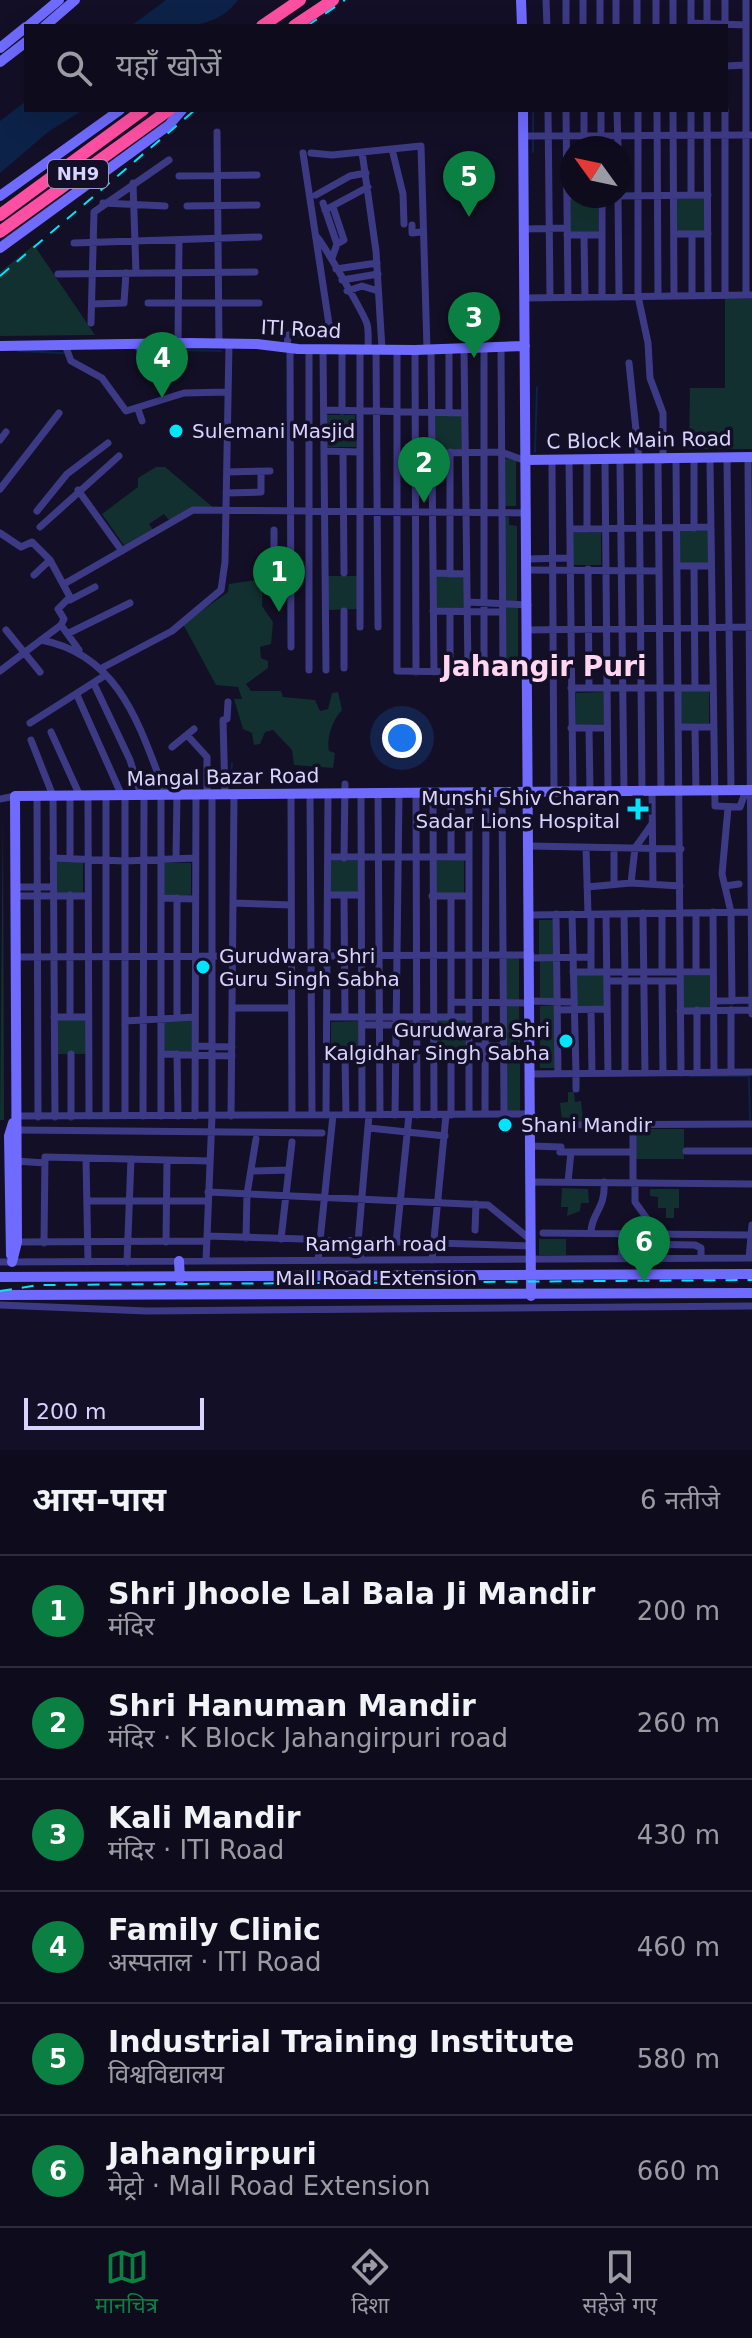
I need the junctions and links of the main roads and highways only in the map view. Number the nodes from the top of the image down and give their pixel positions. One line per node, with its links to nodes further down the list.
1 (300, 0): 3 (highway)
2 (333, 0): 4 (highway)
3 (265, 24)
4 (297, 24)
5 (140, 112): 7 (highway, NH9)
6 (166, 112): 8 (highway, NH9)
7 (0, 215)
8 (0, 232)

